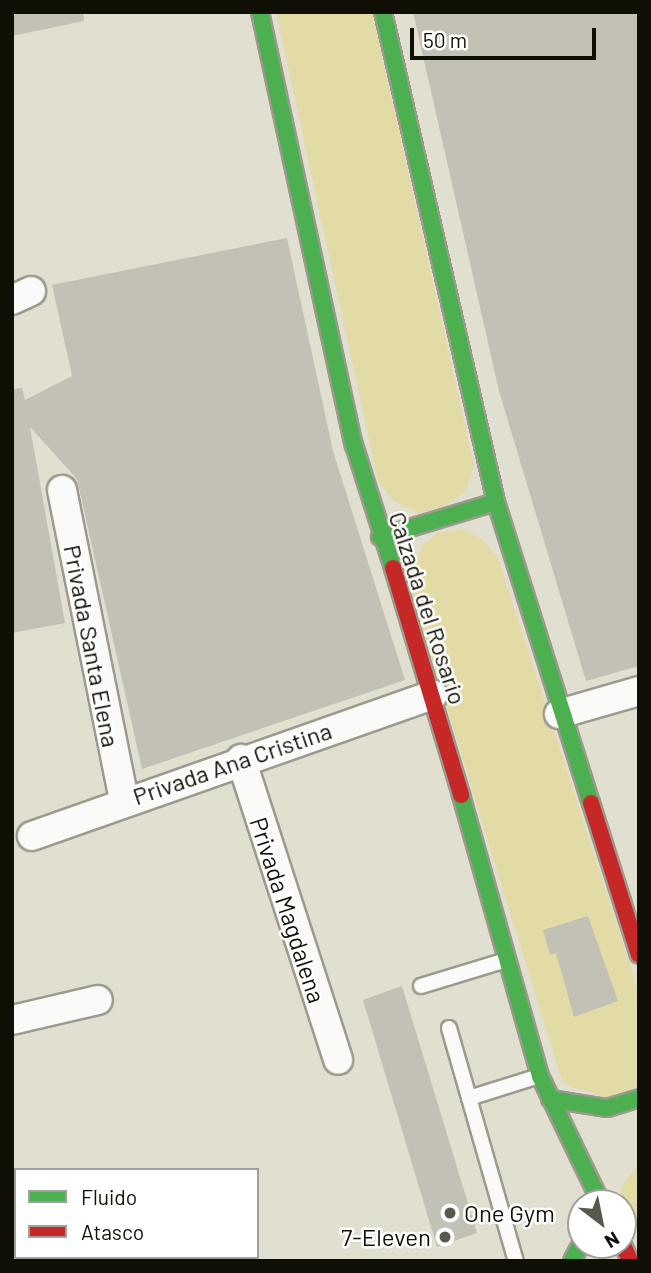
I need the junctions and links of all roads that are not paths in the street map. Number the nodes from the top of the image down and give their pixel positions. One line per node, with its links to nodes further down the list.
1 (260, 12): 5 (street, Calzada del Rosario)
2 (383, 12): 4 (street)
3 (62, 490): 10 (street, Privada Santa Elena)
4 (496, 502): 5 (street); 8 (street)
5 (380, 537): 7 (street, Calzada del Rosario)
6 (639, 691): 8 (street)
7 (433, 695): 9 (street, Privada Ana Cristina); 13 (street, Calzada del Rosario)
8 (559, 714): 12 (street)
9 (241, 759): 10 (street, Privada Ana Cristina); 18 (street, Privada Magdalena)
10 (124, 801): 11 (street, Privada Ana Cristina)
11 (32, 836)
12 (639, 955)
13 (508, 960): 14 (lane); 19 (street, Calzada del Rosario)
14 (421, 986)
15 (98, 1000): 16 (street)
16 (12, 1020)
17 (449, 1028): 20 (lane)
18 (338, 1060)
19 (540, 1076): 20 (lane); 22 (street, Calzada del Rosario)
20 (469, 1098): 24 (lane)
21 (639, 1098): 22 (street)
22 (550, 1100): 23 (street, Calzada del Rosario)
23 (593, 1189)
24 (516, 1261)

